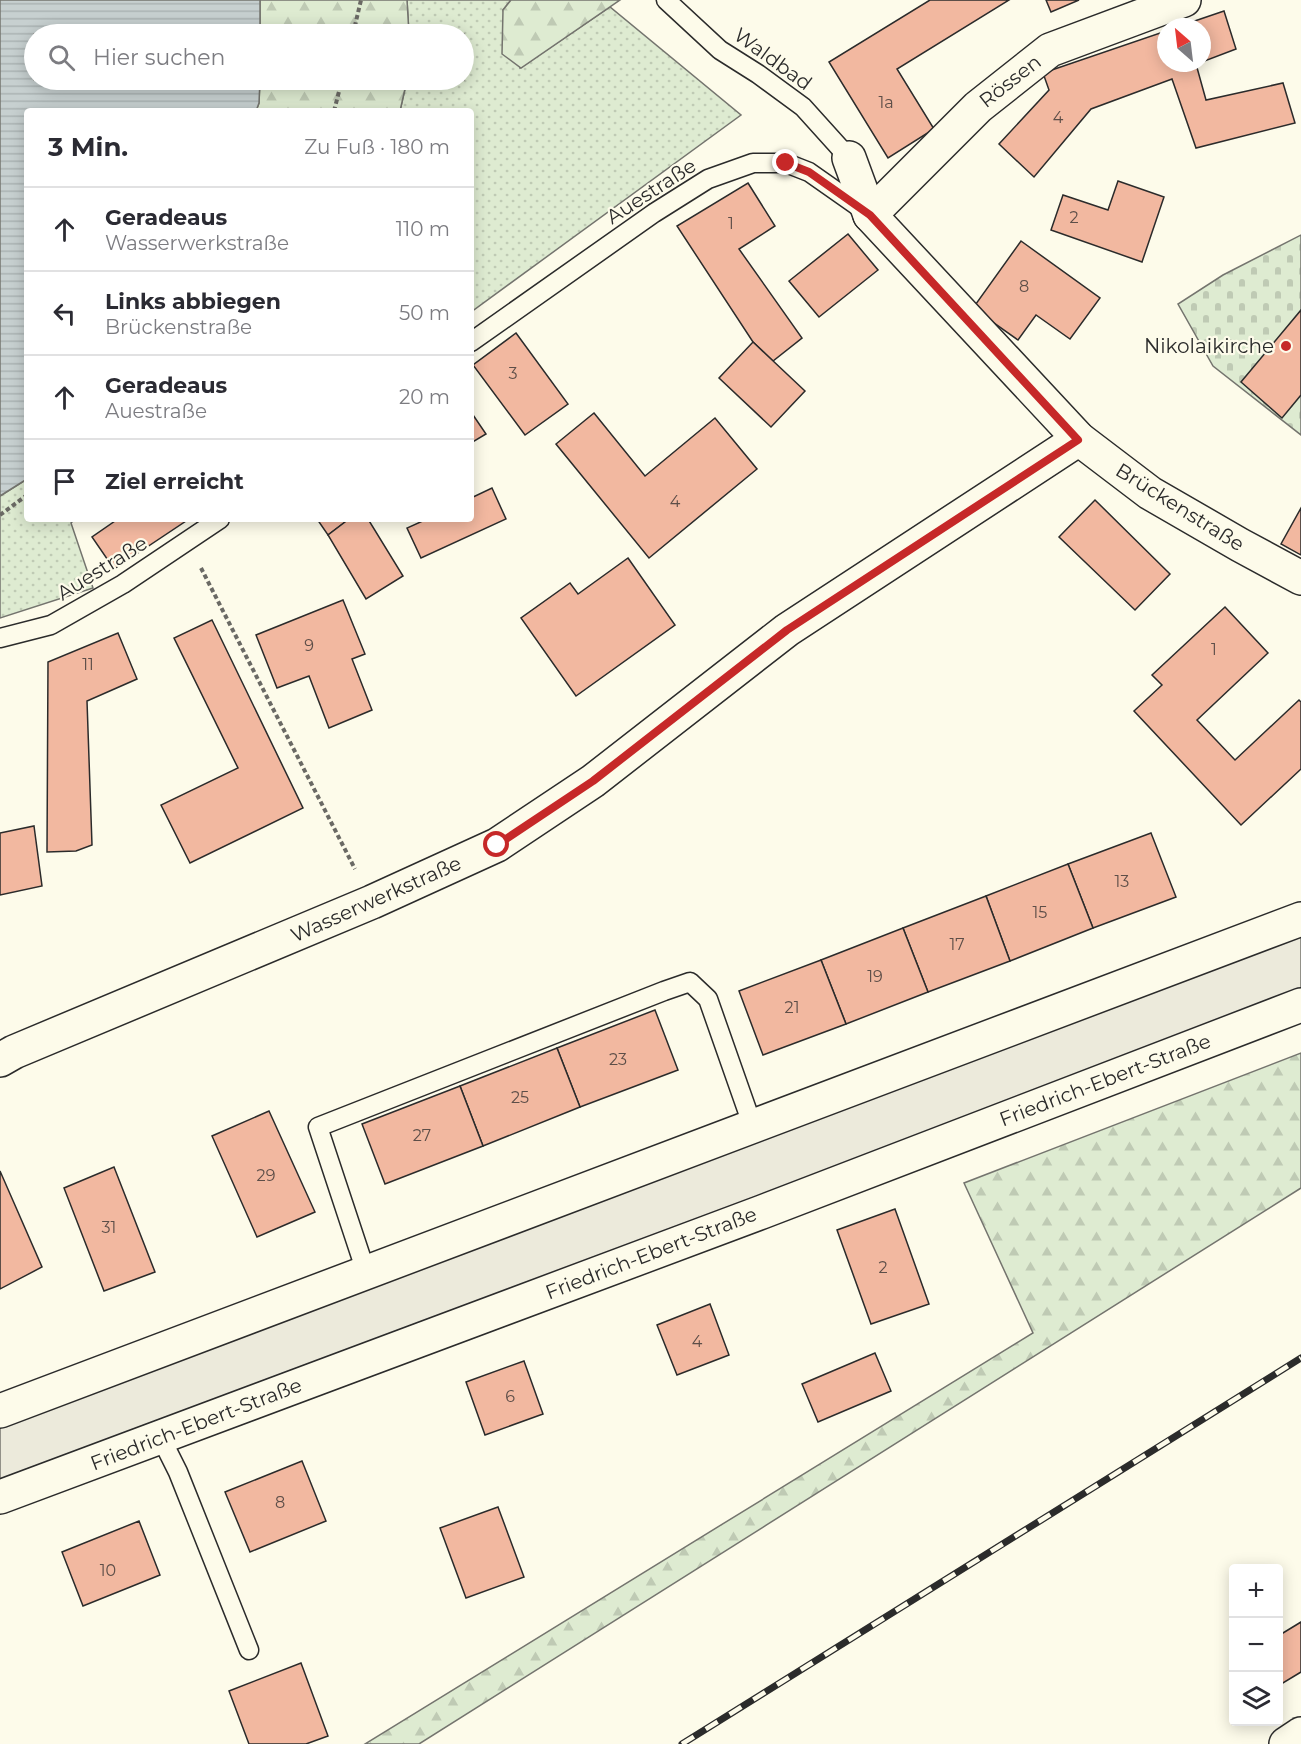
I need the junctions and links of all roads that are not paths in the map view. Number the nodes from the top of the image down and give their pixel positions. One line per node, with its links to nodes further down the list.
1 (666, 0): 3 (lane, Waldbad)
2 (1184, 0): 4 (street, Rössen)
3 (849, 158): 4 (street)
4 (870, 215): 5 (lane, Auestraße); 6 (street, Brückenstraße)
5 (474, 340)
6 (1078, 440): 8 (street, Brückenstraße); 12 (street, Wasserwerkstraße)
7 (216, 522): 9 (lane, Auestraße)
8 (1301, 578)
9 (0, 638)
10 (1301, 919): 13 (street)
11 (1301, 1005): 16 (street, Friedrich-Ebert-Straße)
12 (0, 1060)
13 (753, 1126): 14 (street); 14 (lane)
14 (366, 1272): 15 (street)
15 (0, 1411)
16 (160, 1438): 17 (street, Friedrich-Ebert-Straße); 18 (lane)
17 (0, 1497)
18 (249, 1650)
19 (1301, 1734): 20 (street)
20 (1286, 1744)

